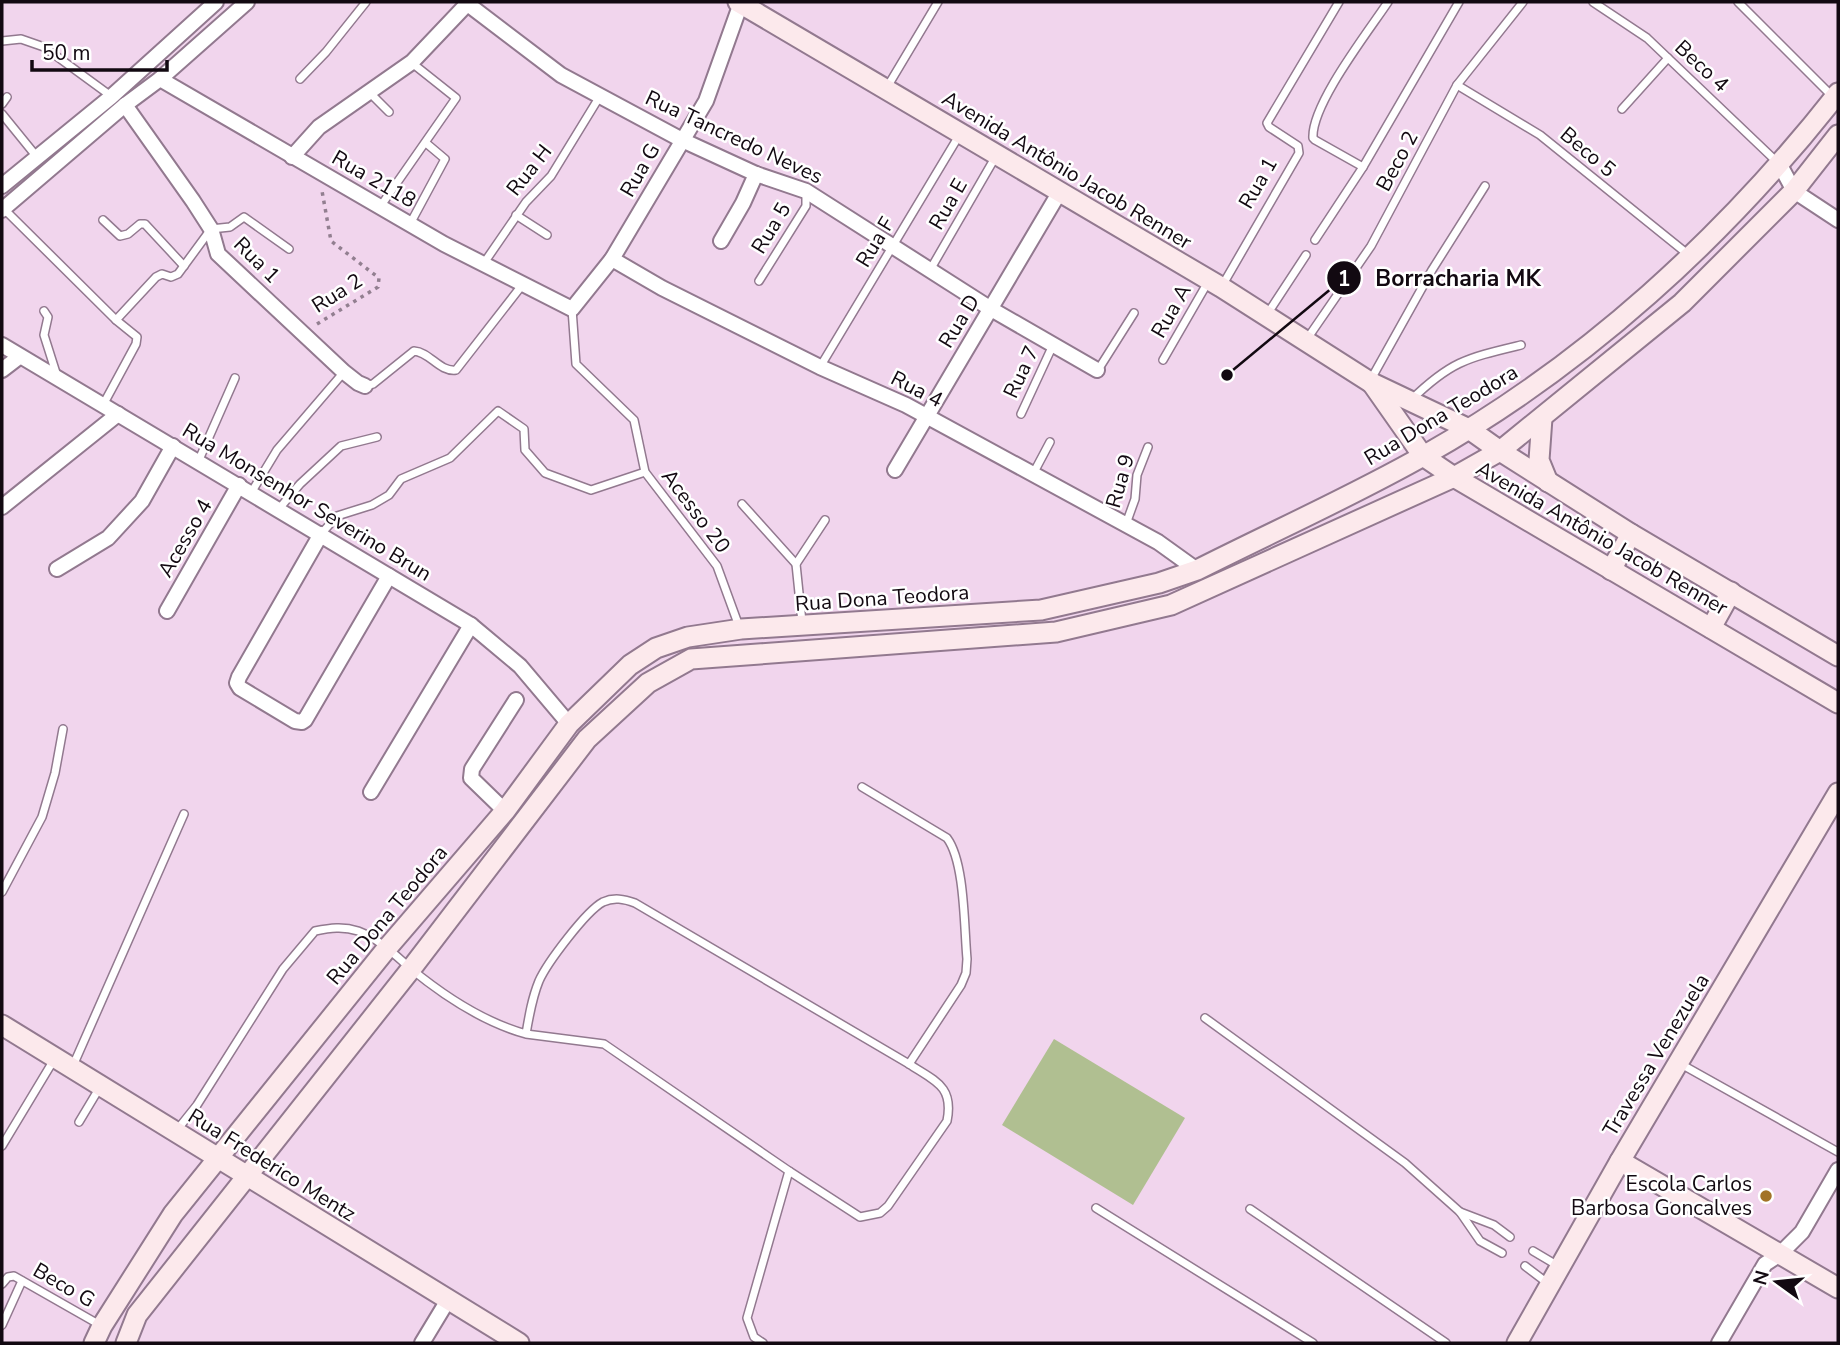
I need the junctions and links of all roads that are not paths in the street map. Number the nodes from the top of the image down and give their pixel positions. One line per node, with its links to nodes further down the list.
1 (216, 2): 24 (street)
2 (247, 2): 16 (street)
3 (366, 2): 17 (lane)
4 (467, 2): 15 (street); 21 (street, Rua Tancredo Neves)
5 (739, 2): 19 (main road, Avenida Antônio Jacob Renner); 32 (street, Rua G)
6 (938, 2): 19 (lane)
7 (1339, 2): 65 (lane, Rua 1)
8 (1388, 2): 38 (lane)
9 (1460, 2): 38 (lane)
10 (1523, 2): 18 (lane, Beco 2)
11 (1593, 2): 14 (lane, Beco 4)
12 (1738, 2): 22 (lane)
13 (2, 41): 24 (lane)
14 (1668, 58): 27 (lane); 37 (lane, Beco 4)
15 (412, 62): 20 (street); 33 (lane)
16 (160, 79): 26 (street); 36 (street, Rua 2118)
17 (300, 79)
18 (1457, 85): 58 (lane, Beco 5); 73 (lane, Beco 2)
19 (886, 90): 30 (main road, Avenida Antônio Jacob Renner)
20 (369, 92): 28 (lane); 36 (street)
21 (600, 96): 32 (street, Rua Tancredo Neves); 47 (lane, Rua H)
22 (1836, 96): 37 (main road, Rua Dona Teodora)
23 (6, 97): 25 (lane)
24 (111, 97): 35 (street)
25 (2, 104)
26 (125, 105): 46 (street); 51 (street, Rua 1)
27 (1622, 109)
28 (389, 112)
29 (2, 114): 35 (lane)
30 (960, 134): 34 (main road, Avenida Antônio Jacob Renner); 55 (lane, Rua F)
31 (1838, 135): 43 (main road)
32 (682, 140): 39 (street, Rua Tancredo Neves); 59 (street, Rua G)
33 (426, 143): 45 (lane); 50 (lane)
34 (996, 155): 44 (main road, Avenida Antônio Jacob Renner); 62 (lane, Rua E)
35 (37, 157): 40 (street)
36 (292, 157): 45 (street, Rua 2118)
37 (1780, 165): 43 (street); 58 (main road, Rua Dona Teodora)
38 (1363, 167): 53 (lane)
39 (756, 174): 42 (street, Rua Tancredo Neves); 54 (street)
40 (2, 186)
41 (1485, 186): 86 (lane)
42 (806, 191): 55 (street, Rua Tancredo Neves); 63 (lane, Rua 5)
43 (1794, 191): 49 (street); 77 (main road)
44 (1059, 193): 65 (main road, Avenida Antônio Jacob Renner); 67 (street, Rua D)
45 (380, 207): 50 (street, Rua 2118)
46 (2, 209): 71 (lane)
47 (516, 215): 52 (lane); 60 (lane, Rua H)
48 (103, 220): 61 (lane)
49 (1838, 220)
50 (410, 224): 60 (street, Rua 2118)
51 (211, 229): 56 (lane); 61 (lane); 83 (street, Rua 1)
52 (547, 234)
53 (1315, 240)
54 (721, 241)
55 (892, 247): 62 (street, Rua Tancredo Neves); 80 (lane, Rua F)
56 (289, 249)
57 (1306, 256): 70 (lane)
58 (1690, 257): 72 (main road, Rua Dona Teodora)
59 (612, 259): 66 (street, Rua G); 80 (street, Rua 4)
60 (484, 263): 64 (street, Rua 2118)
61 (184, 266): 71 (lane)
62 (929, 270): 67 (street, Rua Tancredo Neves)
63 (760, 281)
64 (523, 284): 66 (street, Rua 2118); 87 (lane)
65 (1215, 284): 70 (main road, Avenida Antônio Jacob Renner); 79 (lane, Rua A)
66 (572, 309): 103 (lane)
67 (991, 309): 75 (street, Rua Tancredo Neves); 92 (street, Rua D)
68 (44, 311): 85 (lane)
69 (1134, 313): 82 (lane)
70 (1266, 316): 73 (main road, Avenida Antônio Jacob Renner)
71 (116, 320): 89 (lane)
72 (1608, 329): 77 (main road); 94 (main road, Rua Dona Teodora)
73 (1306, 341): 86 (main road, Avenida Antônio Jacob Renner)
74 (2, 345): 78 (street, Rua Monsenhor Severino Brun)
75 (1053, 345): 82 (street, Rua Tancredo Neves); 91 (lane, Rua 7)
76 (1521, 345): 88 (lane)
77 (1625, 351): 93 (main road)
78 (19, 357): 81 (street); 85 (street, Rua Monsenhor Severino Brun)
79 (1163, 360)
80 (820, 367): 92 (street, Rua 4)
81 (2, 370)
82 (1097, 370)
83 (344, 372): 87 (street, Rua 1); 107 (lane)
84 (235, 378): 101 (lane)
85 (58, 380): 89 (street, Rua Monsenhor Severino Brun)
86 (1370, 382): 88 (main road, Avenida Antônio Jacob Renner); 100 (main road, Avenida Antônio Jacob Renner)
87 (365, 386)
88 (1410, 401): 94 (main road, Avenida Antônio Jacob Renner)
89 (103, 405): 90 (street, Rua Monsenhor Severino Brun)
90 (118, 414): 97 (street, Rua Monsenhor Severino Brun); 109 (street)
91 (1021, 414)
92 (926, 416): 102 (street, Rua D); 104 (street, Rua 4)
93 (1542, 418): 99 (main road); 106 (main road)
94 (1469, 429): 99 (main road, Avenida Antônio Jacob Renner); 100 (main road, Rua Dona Teodora)
95 (377, 437): 110 (lane)
96 (1050, 442): 104 (lane)
97 (173, 446): 101 (street, Rua Monsenhor Severino Brun); 116 (street)
98 (1148, 447): 112 (lane, Rua 9)
99 (1500, 451): 105 (main road); 106 (main road, Avenida Antônio Jacob Renner)
100 (1423, 456): 105 (main road, Avenida Antônio Jacob Renner); 117 (main road, Rua Dona Teodora)
101 (198, 462): 107 (street, Rua Monsenhor Severino Brun)
102 (895, 470)
103 (645, 472): 113 (lane, Acesso 20); 125 (lane, Acesso 20)
104 (1033, 474): 112 (street, Rua 4)
105 (1454, 477): 118 (main road, Avenida Antônio Jacob Renner); 138 (main road)
106 (1548, 482): 114 (main road, Avenida Antônio Jacob Renner)
107 (245, 489): 110 (street, Rua Monsenhor Severino Brun); 121 (street, Acesso 4)
108 (742, 504): 115 (lane)
109 (2, 507)
110 (278, 510): 113 (street, Rua Monsenhor Severino Brun)
111 (825, 520): 115 (lane)
112 (1126, 525): 117 (street, Rua 4)
113 (321, 534): 119 (street, Rua Monsenhor Severino Brun); 119 (street)
114 (1631, 534): 118 (main road); 120 (main road, Avenida Antônio Jacob Renner)
115 (796, 564): 123 (lane)
116 (57, 569)
117 (1197, 570): 123 (main road, Rua Dona Teodora)
118 (1611, 570): 124 (main road, Avenida Antônio Jacob Renner)
119 (389, 576): 122 (street, Rua Monsenhor Severino Brun)
120 (1731, 592): 124 (main road); 126 (main road, Avenida Antônio Jacob Renner)
121 (167, 611)
122 (471, 625): 129 (street, Rua Monsenhor Severino Brun); 132 (street)
123 (803, 626): 125 (main road, Rua Dona Teodora)
124 (1711, 628): 128 (main road, Avenida Antônio Jacob Renner)
125 (741, 629): 129 (main road, Rua Dona Teodora)
126 (1838, 656)
127 (516, 700): 134 (street)
128 (1838, 703)
129 (569, 724): 134 (main road, Rua Dona Teodora)
130 (64, 729): 136 (lane)
131 (862, 786): 144 (lane)
132 (371, 792)
133 (1838, 793): 143 (main road, Travessa Venezuela)
134 (505, 811): 137 (main road, Rua Dona Teodora)
135 (184, 814): 145 (lane)
136 (2, 892)
137 (388, 947): 138 (lane); 148 (lane); 151 (main road, Rua Dona Teodora)
138 (411, 969): 141 (lane); 155 (main road)
139 (1205, 1018): 158 (lane)
140 (2, 1025): 142 (main road, Rua Frederico Mentz)
141 (526, 1034): 144 (lane); 154 (lane)
142 (55, 1058): 145 (main road, Rua Frederico Mentz); 149 (lane)
143 (1679, 1062): 150 (lane); 152 (main road, Travessa Venezuela)
144 (909, 1064): 154 (lane)
145 (72, 1068): 146 (main road, Rua Frederico Mentz)
146 (101, 1086): 147 (lane); 148 (main road, Rua Frederico Mentz)
147 (79, 1122)
148 (175, 1132): 151 (main road, Rua Frederico Mentz)
149 (2, 1146)
150 (1838, 1152)
151 (219, 1159): 155 (main road, Rua Frederico Mentz); 159 (main road, Rua Dona Teodora)
152 (1620, 1161): 164 (main road); 166 (main road, Travessa Venezuela)
153 (1838, 1170): 164 (street)
154 (789, 1171): 177 (lane)
155 (246, 1175): 160 (main road); 171 (main road, Rua Frederico Mentz)
156 (1096, 1208): 178 (lane)
157 (1250, 1209): 179 (lane)
158 (1460, 1212): 161 (lane); 163 (lane)
159 (173, 1214): 160 (main road); 173 (main road, Rua Dona Teodora)
160 (198, 1236): 174 (main road)
161 (1510, 1237)
162 (1533, 1251): 166 (lane)
163 (1502, 1253)
164 (1780, 1254): 170 (main road); 181 (street)
165 (1525, 1266): 169 (lane)
166 (1560, 1267): 169 (main road, Travessa Venezuela)
167 (22, 1281): 168 (lane, Beco G); 172 (lane); 173 (lane, Beco G)
168 (2, 1284)
169 (1550, 1285): 180 (main road, Travessa Venezuela)
170 (1838, 1287)
171 (448, 1300): 175 (street); 176 (main road, Rua Frederico Mentz)
172 (2, 1325)
173 (98, 1334)
174 (126, 1343)
175 (422, 1343)
176 (519, 1343)
177 (764, 1343)
178 (1313, 1343)
179 (1446, 1343)
180 (1517, 1343)
181 (1719, 1343)

